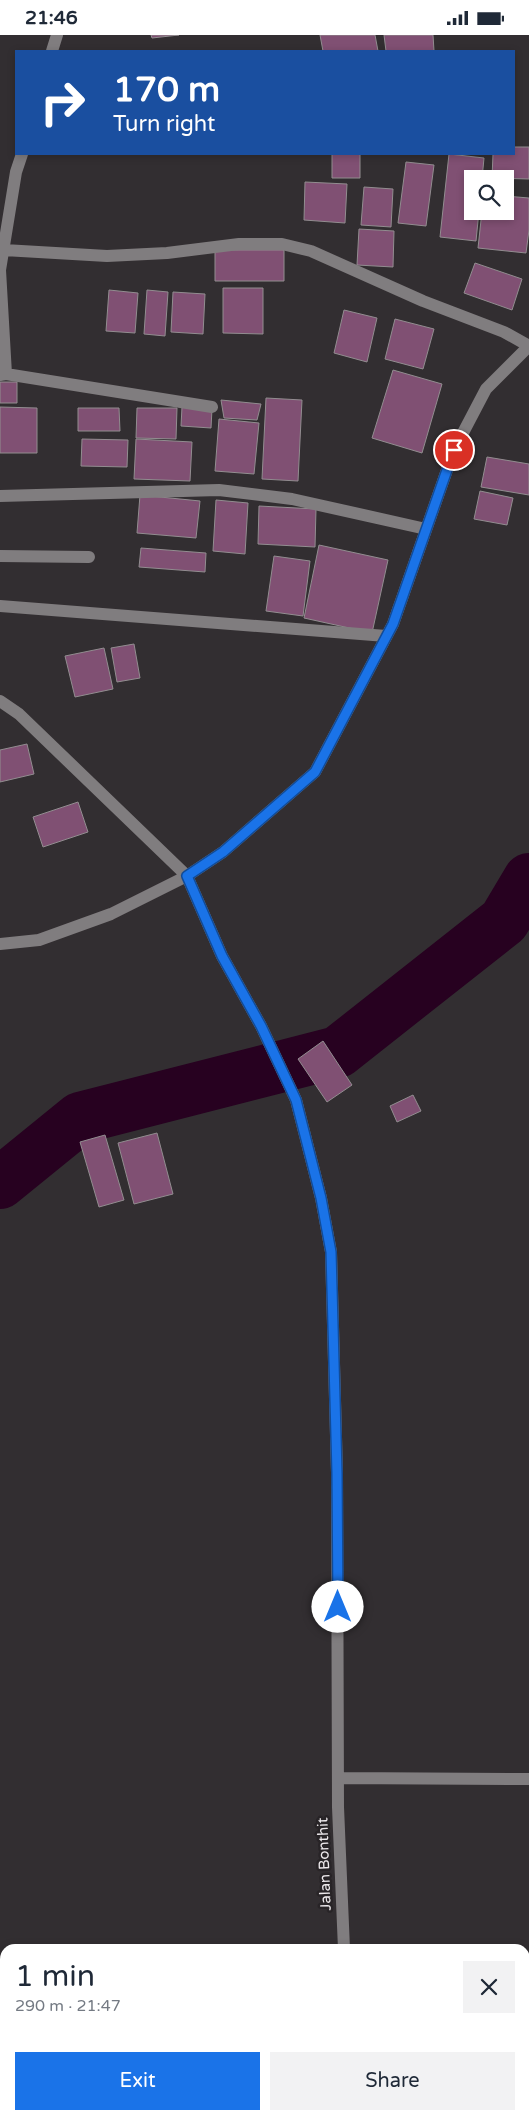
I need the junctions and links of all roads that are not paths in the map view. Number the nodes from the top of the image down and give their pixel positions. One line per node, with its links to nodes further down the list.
1 (57, 35): 2 (street)
2 (52, 50)
3 (22, 155): 4 (street)
4 (4, 250): 5 (street); 6 (street)
5 (529, 346): 9 (street)
6 (3, 375): 7 (street)
7 (212, 407)
8 (0, 496): 9 (street)
9 (426, 529): 13 (street)
10 (0, 557): 11 (street)
11 (89, 557)
12 (0, 606): 13 (street)
13 (386, 637): 15 (street)
14 (0, 701): 15 (street)
15 (187, 876): 16 (street); 17 (street, Jalan Bonthit)
16 (0, 944)
17 (339, 1778): 18 (street); 19 (street, Jalan Bonthit)
18 (529, 1779)
19 (344, 1944)

